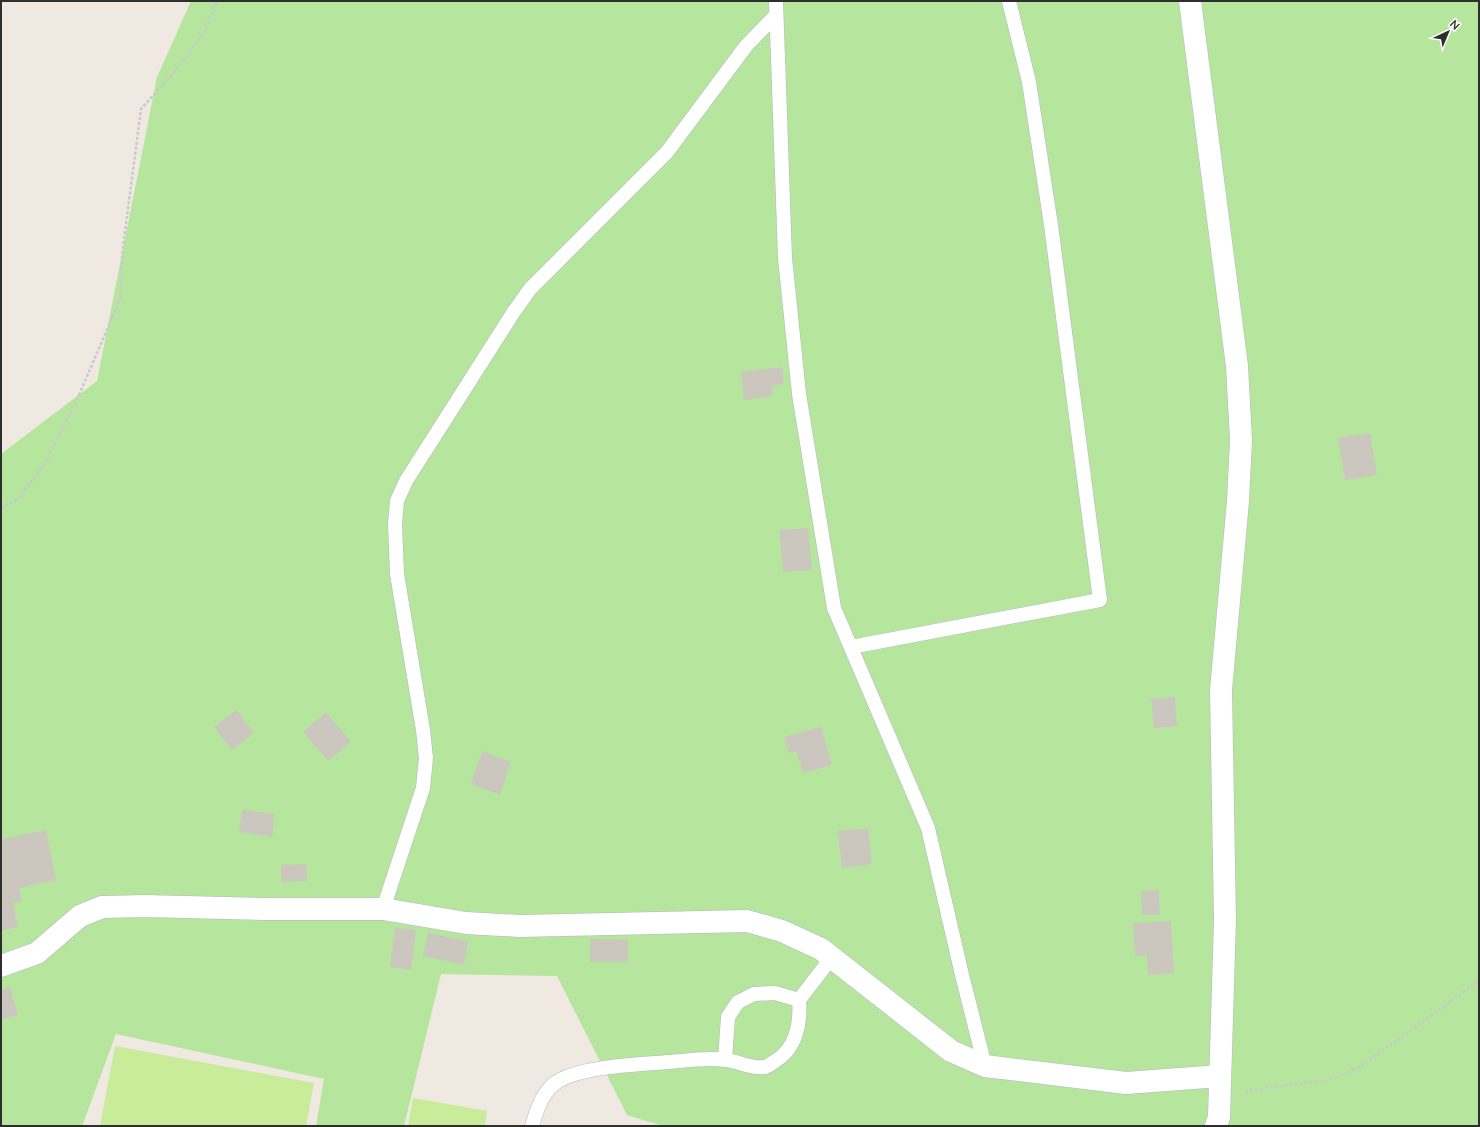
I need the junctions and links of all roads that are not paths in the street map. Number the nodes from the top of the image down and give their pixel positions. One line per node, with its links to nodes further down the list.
1 (776, 1): 4 (lane)
2 (1009, 1): 5 (lane)
3 (1190, 1): 12 (street)
4 (776, 15): 5 (lane); 6 (lane)
5 (851, 647): 11 (lane)
6 (383, 909): 7 (street); 8 (street)
7 (832, 957): 9 (lane); 11 (street)
8 (1, 966)
9 (799, 1000): 10 (lane); 10 (lane)
10 (725, 1060): 13 (lane)
11 (985, 1066): 12 (street)
12 (1220, 1086): 14 (street)
13 (532, 1126)
14 (1216, 1126)

